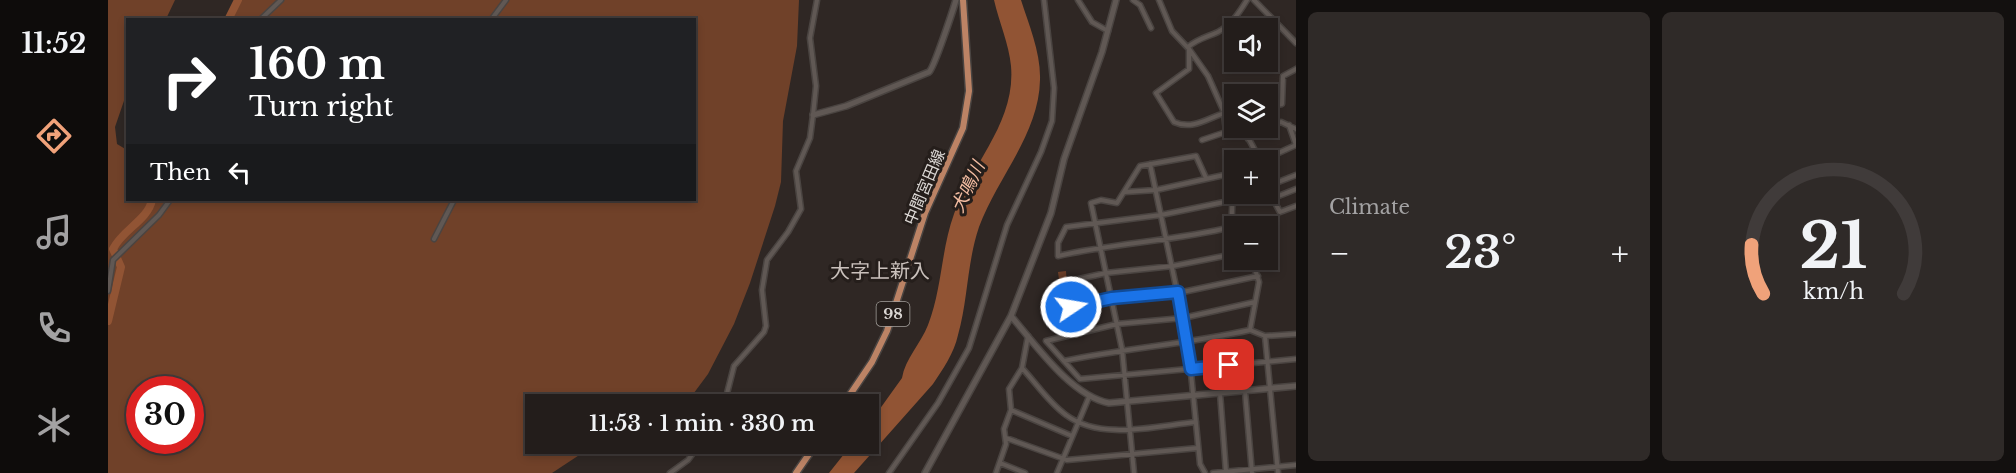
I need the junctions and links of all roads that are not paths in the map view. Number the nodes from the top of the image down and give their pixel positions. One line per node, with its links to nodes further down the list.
1 (281, 0): 13 (street)
2 (506, 0): 14 (street)
3 (817, 0): 22 (street)
4 (956, 0): 22 (street)
5 (963, 0): 80 (main road, 中間宮田線 / 98)
6 (1044, 0): 102 (street)
7 (1078, 0): 16 (street)
8 (1116, 0): 16 (street)
9 (1133, 0): 15 (street)
10 (1159, 0): 18 (street)
11 (1247, 0): 18 (street)
12 (1254, 0): 17 (street)
13 (262, 18)
14 (492, 18)
15 (1150, 28)
16 (1108, 31): 60 (street)
17 (1296, 44)
18 (1188, 48): 21 (street); 21 (street)
19 (1295, 70): 20 (street)
20 (1278, 105)
21 (1224, 112)
22 (813, 115): 79 (street)
23 (1278, 123): 24 (street)
24 (1289, 125): 25 (street); 30 (street)
25 (1296, 129)
26 (1224, 133): 28 (street)
27 (1248, 139): 29 (street)
28 (1202, 140)
29 (1255, 150)
30 (1278, 153)
31 (1150, 164): 34 (street); 36 (street); 38 (street)
32 (1224, 174): 34 (street)
33 (1296, 175): 35 (street)
34 (1206, 178): 36 (street)
35 (1278, 185)
36 (1156, 189): 38 (street); 45 (street)
37 (1296, 189): 39 (street)
38 (1125, 192): 46 (street)
39 (1278, 196)
40 (169, 201): 56 (street)
41 (453, 201): 48 (street)
42 (1224, 202): 45 (street)
43 (1274, 204): 44 (street)
44 (1296, 206)
45 (1161, 215): 46 (street); 49 (street)
46 (1095, 221): 50 (street); 50 (street)
47 (1224, 229): 49 (street)
48 (434, 239)
49 (1167, 241): 50 (street); 52 (street)
50 (1101, 246): 54 (street)
51 (1224, 256): 52 (street)
52 (1173, 266): 54 (street); 57 (street)
53 (1256, 270): 55 (street)
54 (1106, 273): 58 (street); 58 (street)
55 (1258, 276): 57 (street); 59 (street)
56 (108, 291)
57 (1178, 292): 58 (street); 61 (street)
58 (1112, 298): 62 (street)
59 (1255, 302): 61 (street); 63 (street)
60 (1011, 316): 65 (street); 103 (street)
61 (1183, 318): 62 (street); 67 (street)
62 (1117, 324): 68 (street); 70 (street)
63 (1250, 330): 66 (street); 67 (street)
64 (1296, 334): 66 (street)
65 (1028, 335): 72 (street); 82 (street)
66 (1265, 336): 71 (street)
67 (1188, 343): 68 (street); 73 (street)
68 (1122, 349): 70 (street); 74 (street)
69 (1296, 359): 71 (street)
70 (1064, 361): 74 (street)
71 (1268, 362): 73 (street); 76 (street)
72 (1022, 368): 84 (street); 85 (street)
73 (1191, 369): 74 (street); 81 (street)
74 (1125, 375): 83 (street)
75 (1296, 386): 76 (street)
76 (1270, 388): 77 (street); 97 (street)
77 (1245, 390): 78 (street); 98 (street)
78 (1220, 392): 81 (street); 99 (street)
79 (727, 394)
80 (850, 394)
81 (1193, 395): 83 (street); 86 (street)
82 (1089, 397): 83 (street); 85 (street)
83 (1128, 401): 87 (street)
84 (1011, 410): 88 (street); 89 (street)
85 (1078, 422): 87 (street); 88 (street)
86 (1196, 422): 87 (street); 90 (street)
87 (1130, 428): 93 (street)
88 (1072, 436): 94 (street)
89 (1006, 438): 94 (street); 95 (street)
90 (1198, 448): 93 (street); 108 (street)
91 (692, 454): 100 (street)
92 (809, 454): 101 (main road)
93 (1132, 454): 94 (street); 107 (street)
94 (1063, 459): 106 (street)
95 (1000, 463): 104 (street); 105 (street)
96 (1296, 465): 97 (street)
97 (1277, 467): 98 (street); 110 (street)
98 (1252, 471): 99 (street)
99 (1226, 472): 109 (street)
100 (670, 473)
101 (796, 473)
102 (889, 473)
103 (924, 473)
104 (996, 473)
105 (1025, 473)
106 (1057, 473)
107 (1134, 473)
108 (1205, 473)
109 (1214, 473)
110 (1278, 473)

